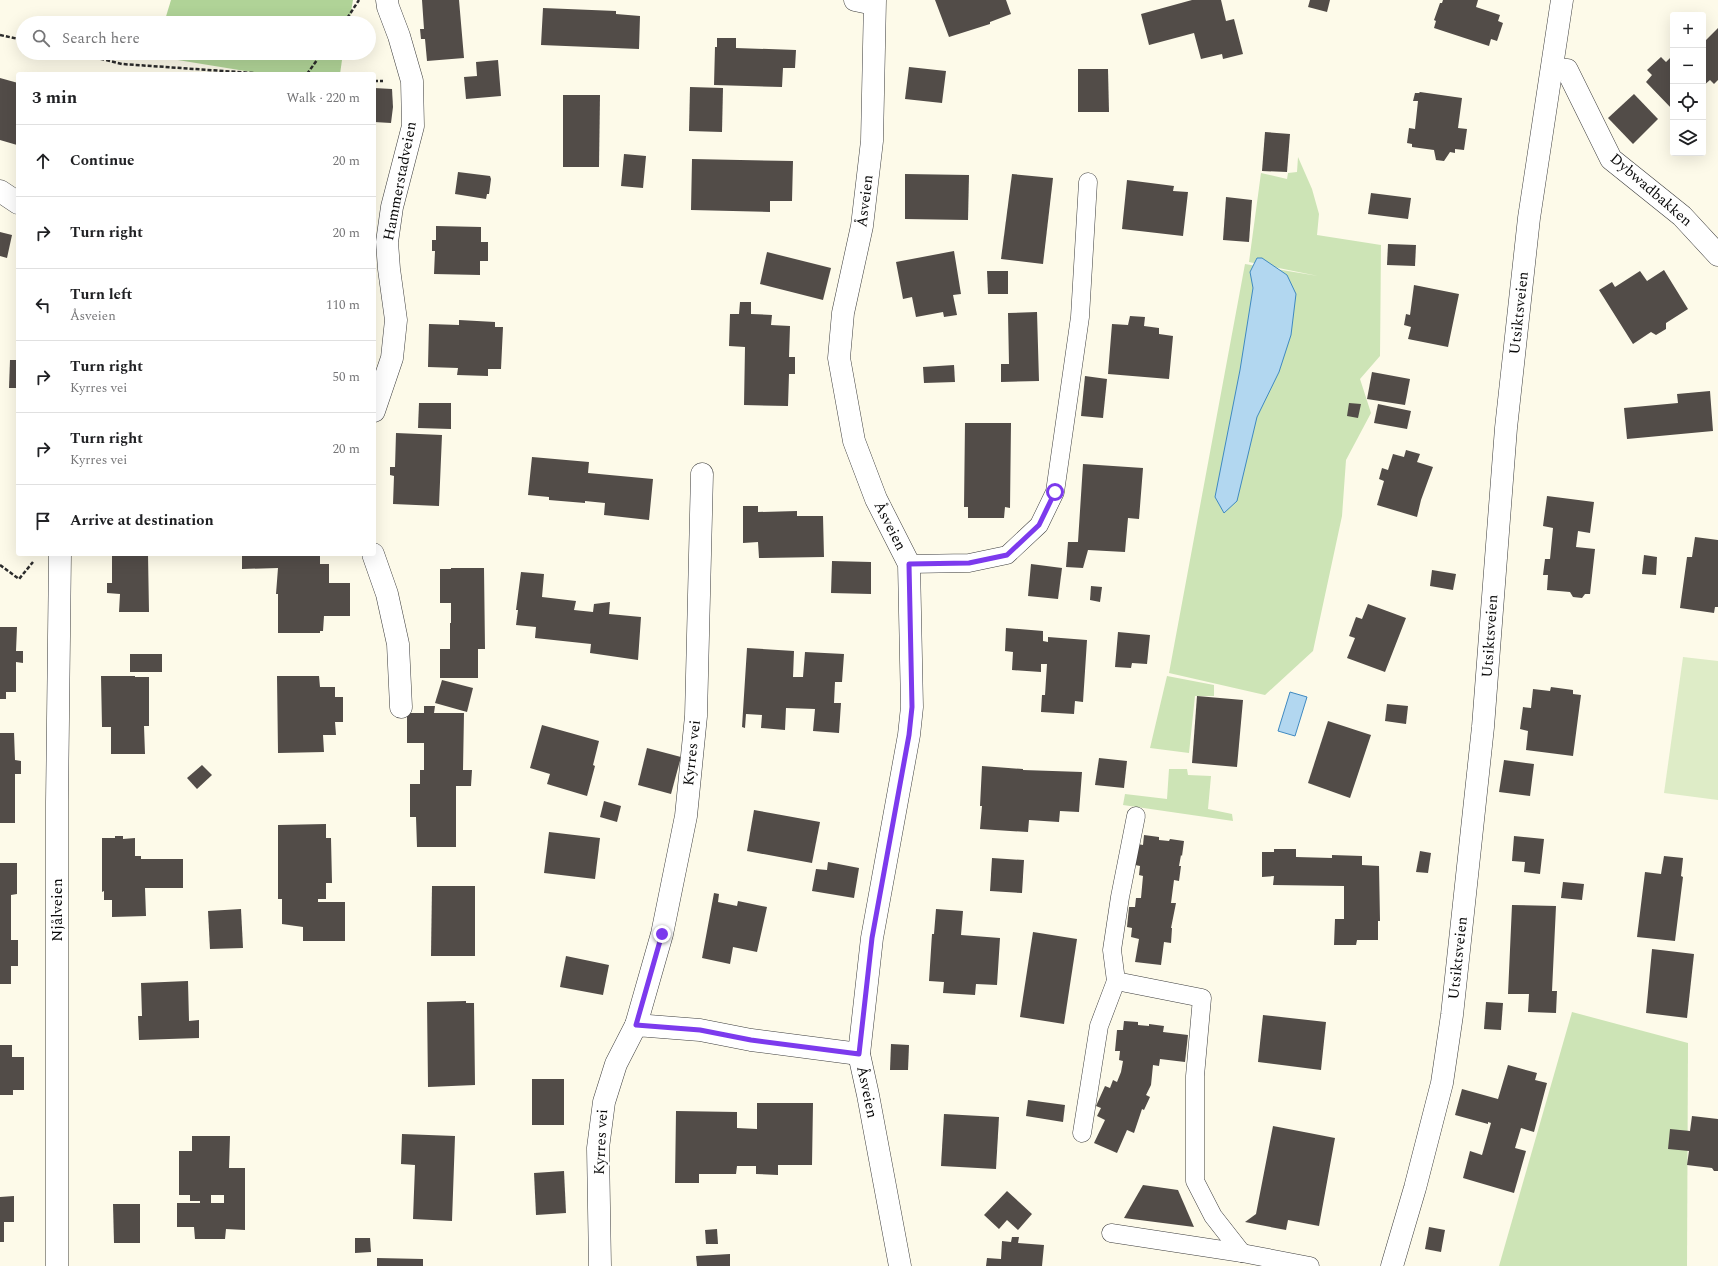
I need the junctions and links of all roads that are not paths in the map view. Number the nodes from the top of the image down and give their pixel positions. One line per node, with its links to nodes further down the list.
1 (387, 0): 9 (street, Hammerstadveien)
2 (1562, 0): 4 (street, Utsiktsveien)
3 (868, 2): 13 (street, Åsveien)
4 (1552, 69): 8 (street, Dybwadbakken); 26 (street, Utsiktsveien)
5 (1088, 182): 13 (lane)
6 (0, 191): 7 (street)
7 (16, 201)
8 (1718, 255)
9 (376, 405)
10 (702, 474): 17 (street, Kyrres vei)
11 (60, 556): 22 (street, Njålveien)
12 (374, 556): 14 (street)
13 (909, 564): 18 (street, Åsveien)
14 (401, 707)
15 (1136, 816): 16 (lane)
16 (1116, 981): 19 (lane); 21 (lane)
17 (636, 1025): 18 (street); 23 (street, Kyrres vei)
18 (859, 1054): 24 (street, Åsveien)
19 (1082, 1133)
20 (1111, 1233): 21 (lane)
21 (1242, 1254): 25 (lane)
22 (57, 1266)
23 (600, 1266)
24 (900, 1266)
25 (1310, 1266)
26 (1392, 1266)

